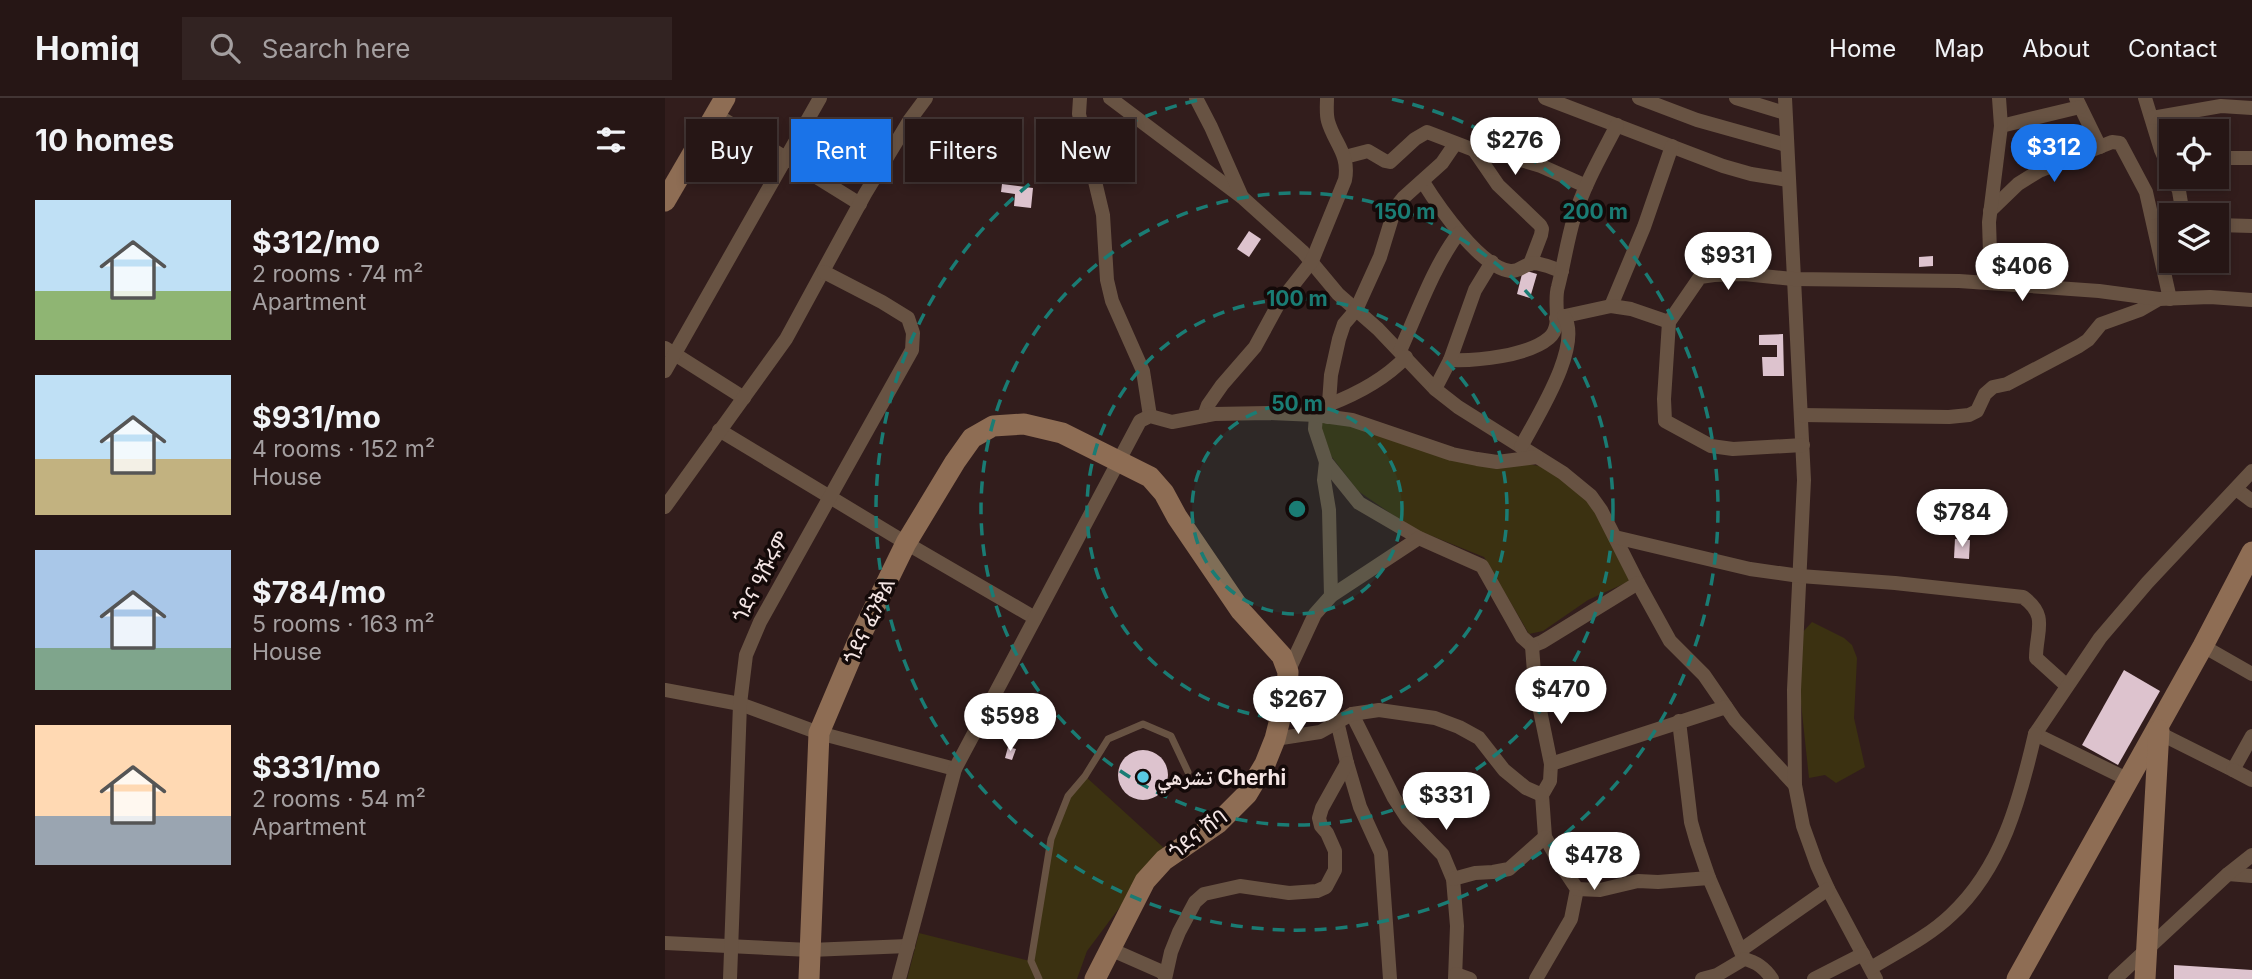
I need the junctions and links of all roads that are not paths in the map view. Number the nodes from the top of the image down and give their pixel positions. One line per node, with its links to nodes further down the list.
1 (820, 98): 26 (street)
2 (926, 98): 34 (street)
3 (1080, 98): 62 (street)
4 (1110, 98): 32 (street)
5 (1196, 98): 32 (street)
6 (1327, 98): 25 (street)
7 (1545, 98): 17 (street)
8 (1639, 98): 21 (street)
9 (1736, 98): 13 (street)
10 (1999, 98): 18 (street)
11 (2145, 98): 16 (street)
12 (2078, 103): 18 (street); 23 (street)
13 (1785, 105): 21 (street)
14 (720, 106): 26 (street); 33 (street)
15 (2252, 108): 16 (street)
16 (2152, 118): 19 (street)
17 (1617, 125): 22 (street); 31 (street)
18 (2001, 126): 35 (street)
19 (2159, 137)
20 (1455, 144): 24 (street); 25 (street); 30 (street)
21 (1787, 145): 29 (street)
22 (1672, 146): 29 (street); 50 (street)
23 (2100, 147): 35 (street); 37 (street)
24 (1473, 150): 31 (street); 43 (street)
25 (1345, 157): 41 (street)
26 (785, 158): 34 (street); 54 (street)
27 (2229, 158): 28 (street)
28 (2252, 158)
29 (1788, 180): 46 (street)
30 (1423, 182): 40 (street); 51 (street)
31 (1586, 186): 44 (street)
32 (1243, 198): 41 (street)
33 (665, 201)
34 (860, 204): 45 (street)
35 (1990, 211): 47 (street)
36 (2229, 225): 39 (street)
37 (2155, 226): 38 (street); 48 (street)
38 (2159, 226)
39 (2252, 226)
40 (1459, 233): 42 (street); 55 (street)
41 (1312, 261): 51 (street); 63 (street)
42 (1492, 262): 43 (street); 56 (street)
43 (1530, 264): 44 (street)
44 (1562, 271): 52 (street)
45 (824, 272): 59 (street); 72 (street, ጎደና ዓሹሩም)
46 (1793, 279): 47 (street); 53 (street); 61 (street)
47 (1990, 283): 48 (street)
48 (2164, 299): 49 (street); 61 (street)
49 (2252, 300)
50 (1611, 306): 52 (street); 53 (street)
51 (1356, 310): 55 (street); 60 (street)
52 (1560, 317): 56 (street); 66 (street)
53 (1669, 322): 65 (street)
54 (670, 351): 57 (street); 59 (street)
55 (1403, 354): 58 (street); 60 (street)
56 (1450, 360): 58 (street)
57 (665, 371)
58 (1435, 389): 66 (street)
59 (744, 398): 64 (street)
60 (1324, 412): 63 (street); 67 (street); 69 (street)
61 (1801, 415): 65 (street)
62 (1150, 416): 63 (street); 68 (street)
63 (1204, 416)
64 (719, 430): 72 (street); 74 (street)
65 (1803, 445): 79 (street)
66 (1521, 447): 67 (street)
67 (1537, 457): 75 (street)
68 (1120, 461): 77 (street, ጎደና ፈንቅል); 82 (street); 85 (street, ጎደና ፈንቅል)
69 (1326, 463): 76 (street); 81 (street)
70 (2252, 471): 71 (street)
71 (2236, 489): 73 (street); 87 (street)
72 (828, 496): 77 (street); 89 (street, ጎደና ዓሹሩም)
73 (2252, 501)
74 (665, 507)
75 (1615, 537): 79 (street); 80 (street)
76 (1419, 538): 81 (street); 83 (street)
77 (906, 543): 82 (street); 95 (street, ጎደና ፈንቅል)
78 (2252, 552): 84 (street)
79 (1800, 576): 87 (street); 106 (street)
80 (1638, 583): 83 (street); 90 (street)
81 (1331, 596): 85 (street)
82 (1035, 618): 101 (street)
83 (1532, 646): 100 (street)
84 (2203, 646): 86 (street); 94 (street)
85 (1288, 672): 98 (street, ጎደና ሸባ)
86 (2252, 674)
87 (2067, 685): 96 (street)
88 (665, 690): 89 (street)
89 (740, 704): 95 (street); 117 (street, ጎደና ዓሹሩም)
90 (1726, 707): 93 (street); 106 (street)
91 (1352, 714): 92 (street); 107 (street); 113 (street)
92 (1337, 721): 98 (street); 99 (street)
93 (1679, 721): 100 (street); 112 (street)
94 (2159, 729): 102 (street); 104 (street); 121 (street)
95 (819, 733): 101 (street); 120 (street, ጎደና ፈንቅል)
96 (2035, 734): 104 (street); 124 (street)
97 (2252, 736): 102 (street)
98 (1275, 739): 119 (street, ጎደና ሸባ)
99 (1347, 763): 126 (street); 133 (street)
100 (1551, 764): 107 (street)
101 (955, 769): 118 (street)
102 (2233, 770): 105 (street)
103 (1188, 772): 131 (lane)
104 (2129, 780): 138 (street)
105 (2252, 780)
106 (1795, 785): 115 (street)
107 (1542, 795): 108 (street)
108 (1545, 837): 113 (street); 114 (street)
109 (2252, 855): 110 (street)
110 (2228, 874): 111 (street); 121 (street)
111 (2252, 876)
112 (1709, 878): 114 (street); 122 (street)
113 (1453, 879): 125 (street)
114 (1577, 889): 135 (street)
115 (1828, 889): 122 (street); 123 (street)
116 (665, 943): 117 (street)
117 (733, 946): 120 (street); 128 (street, ጎደና ዓሹሩም)
118 (908, 946): 120 (street); 130 (street)
119 (1109, 949): 126 (street); 132 (street, ጎደና ሸባ)
120 (810, 950): 129 (street, ጎደና ፈንቅል)
121 (2146, 951): 139 (street); 140 (street)
122 (1743, 954): 136 (street); 137 (street)
123 (1863, 954): 124 (street); 127 (street)
124 (1873, 974)
125 (1456, 976): 134 (street)
126 (1165, 977)
127 (1822, 977)
128 (730, 979)
129 (809, 979)
130 (899, 979)
131 (1039, 979)
132 (1095, 979)
133 (1390, 979)
134 (1471, 979)
135 (1536, 979)
136 (1702, 979)
137 (1772, 979)
138 (2017, 979)
139 (2115, 979)
140 (2145, 979)

